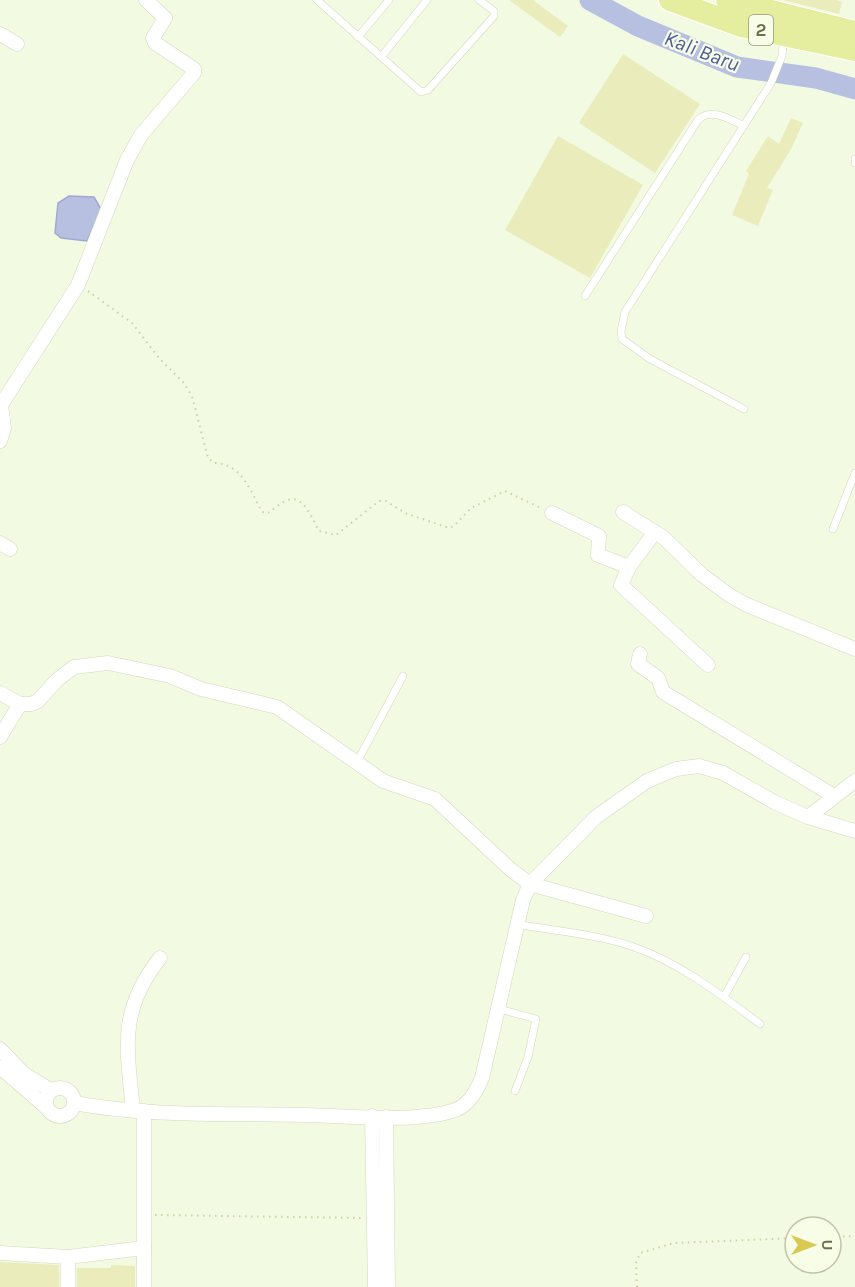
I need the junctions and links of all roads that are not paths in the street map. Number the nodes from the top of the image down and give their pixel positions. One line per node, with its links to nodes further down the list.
1 (146, 0): 18 (street)
2 (317, 0): 10 (lane)
3 (388, 0): 10 (lane)
4 (427, 0): 14 (lane)
5 (479, 0): 14 (lane)
6 (670, 0): 12 (highway, 2)
7 (727, 0): 8 (highway, 2)
8 (855, 32)
9 (0, 34): 11 (street)
10 (358, 37): 14 (lane)
11 (16, 45)
12 (783, 46): 13 (highway, 2); 15 (lane)
13 (855, 50)
14 (382, 56)
15 (744, 126): 16 (lane); 17 (lane)
16 (585, 296)
17 (744, 409)
18 (0, 441)
19 (855, 472): 22 (lane)
20 (623, 512): 23 (street)
21 (552, 513): 24 (street)
22 (833, 529)
23 (655, 532): 24 (street); 25 (street)
24 (629, 567): 27 (street)
25 (855, 649)
26 (640, 654): 34 (street)
27 (708, 665)
28 (403, 676): 32 (lane)
29 (0, 693): 30 (street)
30 (20, 704): 31 (street); 32 (street)
31 (0, 737)
32 (356, 764): 37 (street)
33 (855, 781): 34 (street)
34 (831, 798): 35 (street)
35 (811, 815): 36 (street); 37 (street)
36 (855, 831)
37 (530, 884): 38 (street); 39 (street)
38 (646, 915)
39 (516, 924): 42 (lane); 43 (street)
40 (746, 957): 42 (lane)
41 (160, 958): 51 (street)
42 (724, 997): 44 (lane)
43 (496, 1008): 48 (lane); 52 (street)
44 (760, 1024)
45 (0, 1049): 47 (street)
46 (0, 1067): 50 (street)
47 (50, 1090): 49 (street); 50 (street)
48 (515, 1091)
49 (74, 1103): 50 (street); 51 (street)
50 (46, 1107)
51 (139, 1110): 52 (street); 53 (street)
52 (379, 1117): 58 (street); 59 (street)
53 (144, 1248): 55 (street); 57 (street)
54 (0, 1253): 55 (street)
55 (68, 1257): 56 (street)
56 (68, 1287)
57 (144, 1287)
58 (375, 1287)
59 (388, 1287)

